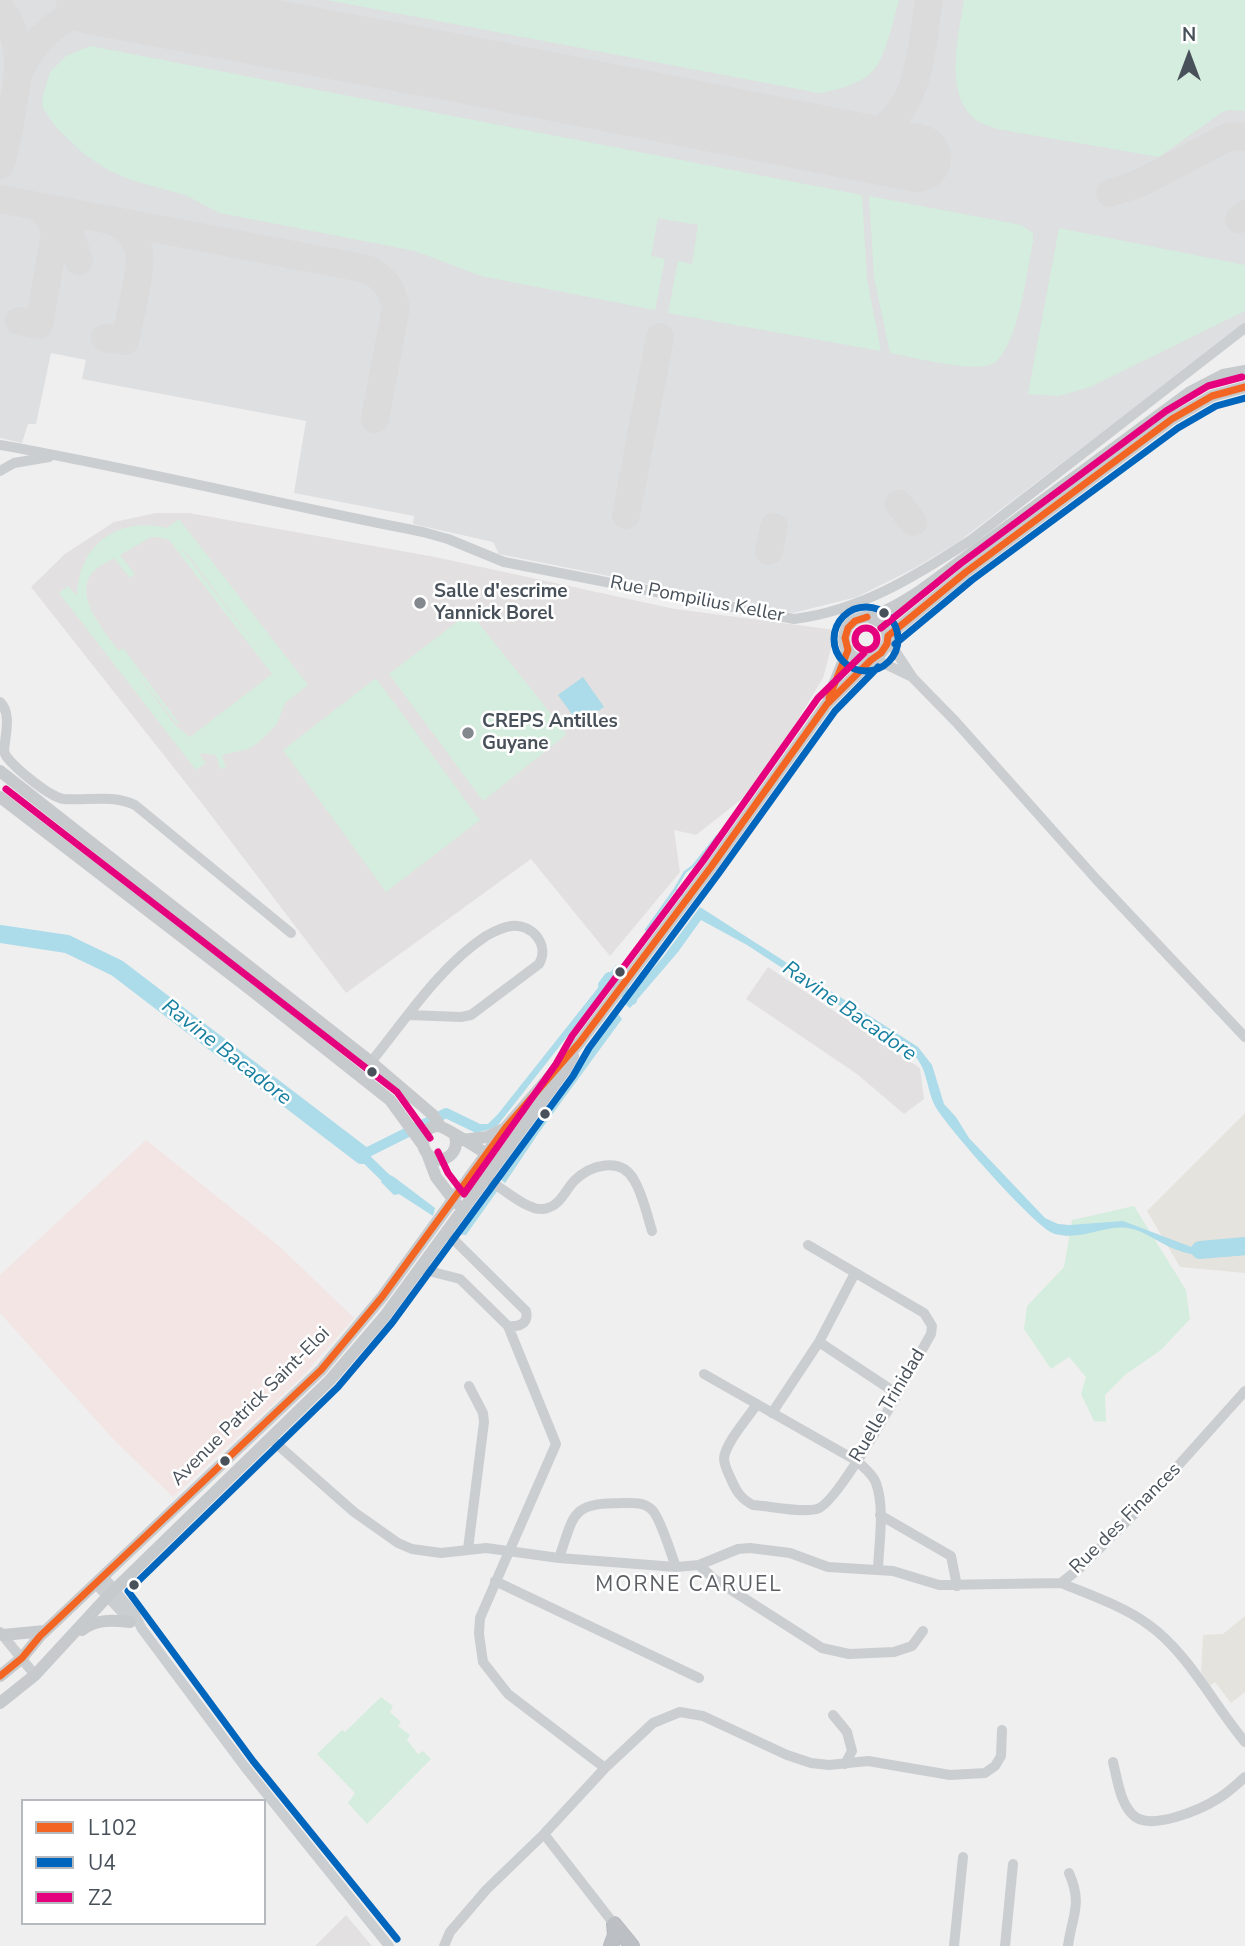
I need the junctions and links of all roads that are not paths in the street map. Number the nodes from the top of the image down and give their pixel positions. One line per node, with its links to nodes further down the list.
1 (1245, 328): 5 (street, Rue Pompilius Keller)
2 (1245, 370): 7 (main road)
3 (1245, 387): 8 (main road)
4 (0, 445): 5 (street, Rue Pompilius Keller)
5 (74, 458): 6 (street, Rue Pompilius Keller)
6 (0, 471)
7 (870, 617): 8 (main road); 9 (main road)
8 (888, 638): 10 (main road); 11 (street)
9 (848, 650): 10 (main road); 13 (main road, Avenue Patrick Saint-Eloi)
10 (873, 659): 11 (street); 13 (main road, Avenue Patrick Saint-Eloi)
11 (913, 678): 18 (street)
12 (0, 702): 16 (street)
13 (827, 704): 19 (main road, Avenue Patrick Saint-Eloi)
14 (0, 771): 20 (main road)
15 (0, 797): 23 (main road)
16 (291, 933)
17 (409, 1014): 17 (street); 20 (street)
18 (1245, 1037)
19 (580, 1042): 22 (main road, Avenue Patrick Saint-Eloi); 28 (main road, Avenue Patrick Saint-Eloi)
20 (371, 1062): 21 (main road)
21 (437, 1121): 23 (main road); 24 (main road)
22 (506, 1127): 24 (main road); 25 (main road, Avenue Patrick Saint-Eloi)
23 (417, 1136): 26 (main road)
24 (458, 1138): 25 (main road); 26 (main road)
25 (486, 1153): 28 (main road); 29 (main road, Avenue Patrick Saint-Eloi)
26 (428, 1156): 27 (main road)
27 (436, 1177): 29 (main road); 31 (main road)
28 (490, 1178): 30 (main road, Avenue Patrick Saint-Eloi); 32 (street)
29 (453, 1199): 30 (main road); 31 (main road, Avenue Patrick Saint-Eloi)
30 (464, 1210): 33 (main road, Avenue Patrick Saint-Eloi)
31 (441, 1217): 54 (main road, Avenue Patrick Saint-Eloi)
32 (652, 1231)
33 (447, 1233): 35 (main road, Avenue Patrick Saint-Eloi); 37 (street)
34 (808, 1245): 36 (street, Ruelle Trinidad)
35 (426, 1270): 37 (street); 45 (main road, Avenue Patrick Saint-Eloi)
36 (855, 1273): 38 (street); 42 (street, Ruelle Trinidad)
37 (508, 1326): 49 (street)
38 (819, 1342): 42 (street); 44 (street)
39 (704, 1374): 43 (street)
40 (469, 1386): 48 (street)
41 (1245, 1391): 56 (street, Rue des Finances)
42 (896, 1393): 46 (street, Ruelle Trinidad)
43 (757, 1404): 44 (street); 46 (street, Ruelle Trinidad)
44 (772, 1413): 46 (street)
45 (271, 1439): 48 (street, Rue des Finances); 58 (main road, Avenue Patrick Saint-Eloi)
46 (857, 1461): 47 (street)
47 (880, 1515): 53 (street); 57 (street)
48 (468, 1549): 49 (street, Rue des Finances)
49 (510, 1550): 50 (street, Rue des Finances); 55 (street)
50 (559, 1558): 52 (street, Rue des Finances); 52 (street)
51 (699, 1564): 52 (street, Rue des Finances); 53 (street, Rue des Finances); 62 (street)
52 (676, 1567)
53 (878, 1569): 57 (street, Rue des Finances)
54 (99, 1580): 58 (street); 61 (main road, Avenue Patrick Saint-Eloi)
55 (495, 1581): 68 (street); 75 (street)
56 (1061, 1583): 57 (street, Rue des Finances); 72 (street)
57 (957, 1586)
58 (111, 1593): 59 (street); 60 (street); 64 (main road, Avenue Patrick Saint-Eloi)
59 (130, 1622): 60 (street); 64 (main road)
60 (142, 1629): 82 (street)
61 (45, 1631): 63 (main road); 65 (main road, Avenue Patrick Saint-Eloi)
62 (923, 1631)
63 (1, 1633): 65 (street)
64 (59, 1647): 66 (main road, Avenue Patrick Saint-Eloi)
65 (22, 1658): 66 (street); 67 (main road, Avenue Patrick Saint-Eloi)
66 (35, 1675): 69 (main road, Avenue Patrick Saint-Eloi)
67 (0, 1676)
68 (699, 1678)
69 (0, 1703)
70 (833, 1715): 74 (street)
71 (1002, 1730): 74 (street)
72 (1245, 1741)
73 (1113, 1762): 76 (street)
74 (845, 1765): 75 (street)
75 (605, 1768): 77 (street)
76 (1245, 1777)
77 (544, 1835): 81 (street); 83 (street)
78 (963, 1857): 86 (street)
79 (1013, 1864): 87 (street)
80 (1069, 1873): 88 (street)
81 (614, 1924): 84 (highway); 85 (highway)
82 (389, 1946)
83 (444, 1946)
84 (611, 1946)
85 (632, 1946)
86 (954, 1946)
87 (1005, 1946)
88 (1068, 1946)

